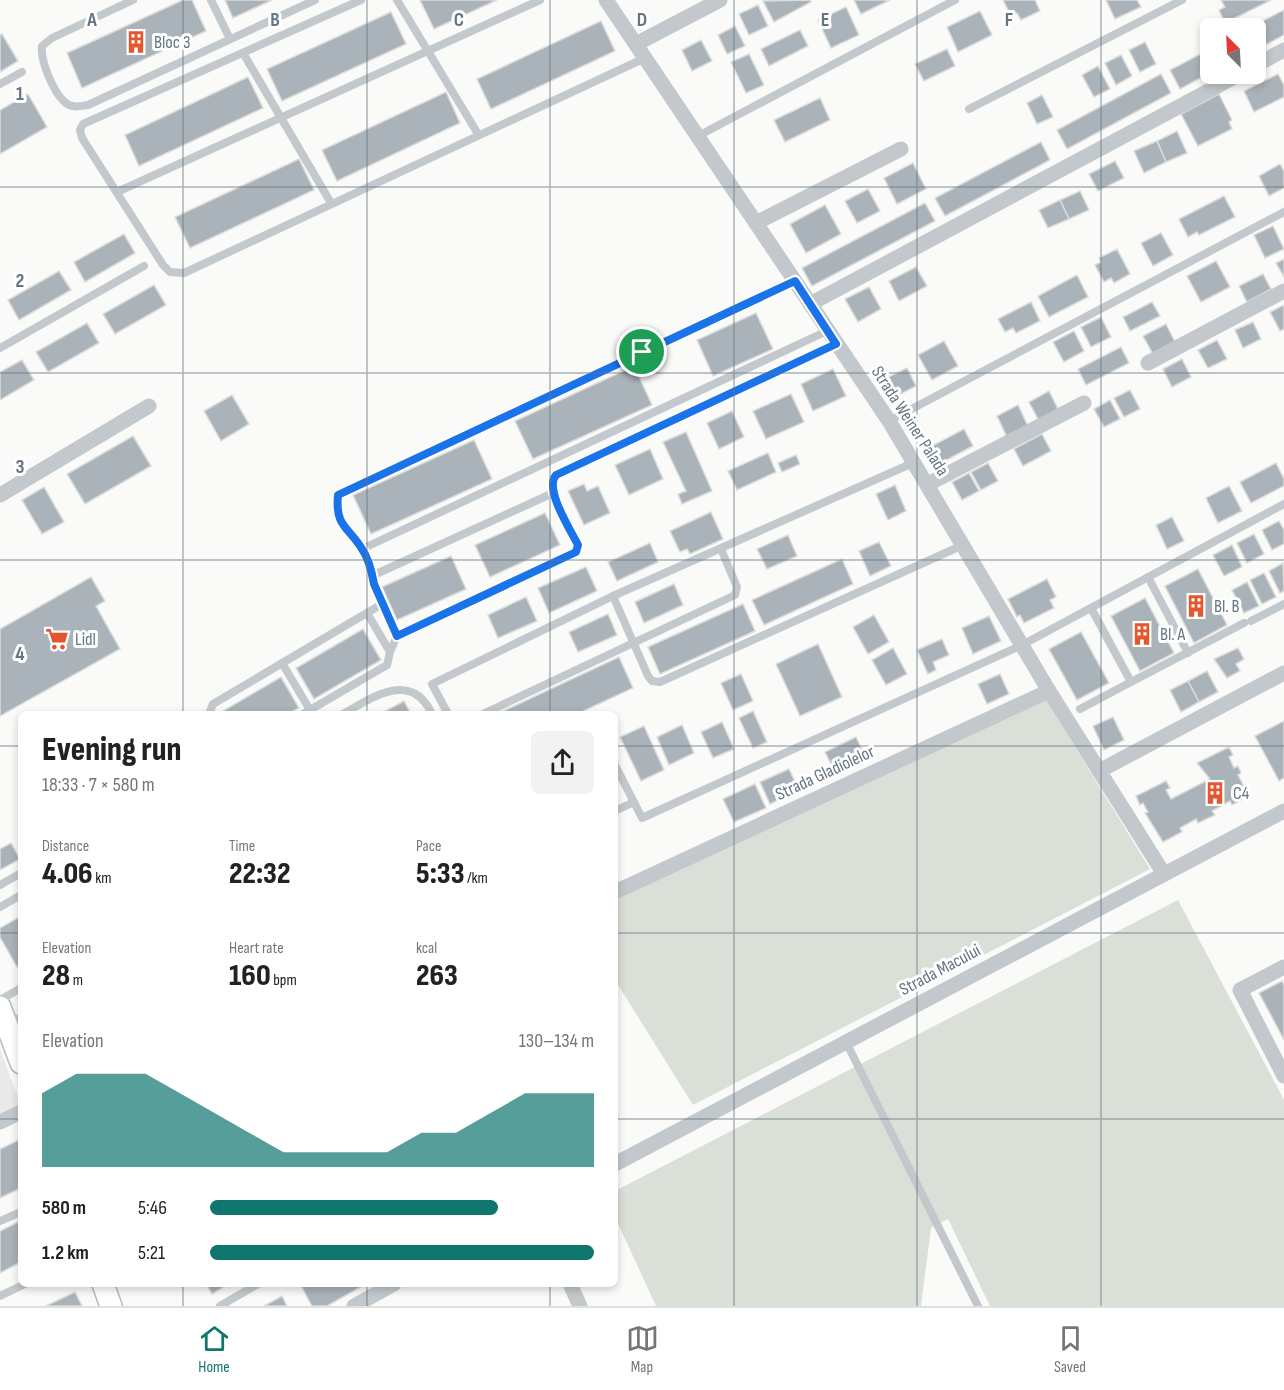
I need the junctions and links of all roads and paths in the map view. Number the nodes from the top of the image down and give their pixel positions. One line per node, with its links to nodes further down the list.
1 (133, 0): 11 (lane)
2 (211, 0): 11 (lane)
3 (315, 0): 11 (lane)
4 (361, 0): 15 (lane)
5 (397, 0): 14 (lane)
6 (540, 0): 14 (lane)
7 (606, 0): 12 (street, Strada Weiner Palada)
8 (720, 0): 12 (street)
9 (955, 0): 24 (lane)
10 (1182, 0): 21 (lane)
11 (230, 39)
12 (636, 44): 16 (street, Strada Weiner Palada)
13 (1284, 50): 17 (street)
14 (428, 51): 22 (lane); 23 (lane)
15 (243, 53): 22 (lane); 26 (lane)
16 (645, 58): 23 (lane); 24 (street, Strada Weiner Palada)
17 (1266, 60)
18 (22, 72): 19 (lane)
19 (0, 84)
20 (1221, 84): 33 (street)
21 (969, 109)
22 (281, 118): 26 (lane); 27 (lane)
23 (478, 134): 27 (lane)
24 (698, 136): 29 (street, Strada Weiner Palada)
25 (901, 149): 29 (street)
26 (117, 192): 27 (lane)
27 (331, 202)
28 (1284, 212): 39 (lane)
29 (756, 223): 31 (street, Strada Weiner Palada)
30 (144, 266): 35 (lane)
31 (795, 281): 33 (street, Strada Weiner Palada); 46 (lane)
32 (1284, 291): 36 (street)
33 (810, 304): 34 (street, Strada Weiner Palada)
34 (831, 337): 39 (street, Strada Weiner Palada); 42 (lane); 46 (lane)
35 (0, 348)
36 (1148, 363)
37 (1084, 403): 41 (street)
38 (149, 406): 43 (street)
39 (888, 421): 40 (street, Strada Weiner Palada)
40 (915, 462): 41 (street, Strada Weiner Palada); 47 (lane)
41 (928, 484): 45 (street, Strada Weiner Palada)
42 (553, 493): 48 (lane); 55 (lane)
43 (0, 495)
44 (1284, 504): 49 (lane)
45 (964, 545): 56 (lane); 57 (street, Strada Weiner Palada)
46 (362, 549): 48 (lane)
47 (721, 549): 50 (lane); 56 (lane)
48 (374, 575): 51 (lane)
49 (1148, 577): 53 (lane); 59 (lane)
50 (613, 597): 56 (lane); 70 (lane)
51 (382, 604): 54 (lane); 55 (lane)
52 (1284, 604): 59 (lane)
53 (1091, 608): 57 (lane); 62 (lane)
54 (367, 613): 58 (lane); 60 (lane)
55 (397, 636): 58 (lane)
56 (633, 641): 71 (lane)
57 (1023, 645): 63 (street, Strada Weiner Palada); 74 (lane)
58 (390, 652): 67 (lane)
59 (1188, 652): 62 (lane)
60 (282, 663): 65 (lane); 66 (lane)
61 (1284, 673): 73 (street)
62 (1131, 682): 64 (lane)
63 (1049, 691): 73 (street, Strada Weiner Palada); 80 (street, Strada Gladiolelor)
64 (1080, 709)
65 (210, 711)
66 (306, 711)
67 (309, 711)
68 (348, 711): 69 (lane)
69 (430, 711)
70 (446, 711)
71 (489, 711)
72 (618, 771): 74 (lane)
73 (1099, 771): 77 (street, Strada Weiner Palada)
74 (633, 802): 75 (lane)
75 (618, 810)
76 (1284, 811): 77 (street, Strada Macului)
77 (1164, 874): 86 (street, Strada Macului)
78 (18, 875): 79 (lane)
79 (0, 885)
80 (618, 891)
81 (18, 897): 82 (lane)
82 (0, 907)
83 (1284, 967): 87 (street)
84 (18, 990): 85 (lane)
85 (0, 1000)
86 (846, 1042): 90 (street, Strada Macului); 103 (lane)
87 (1284, 1076)
88 (18, 1113): 89 (street)
89 (0, 1122)
90 (618, 1162)
91 (18, 1213): 92 (lane)
92 (0, 1221)
93 (19, 1287): 98 (lane)
94 (104, 1287): 99 (street)
95 (253, 1287): 100 (lane)
96 (389, 1287): 101 (street)
97 (571, 1287): 102 (street)
98 (0, 1296)
99 (111, 1306)
100 (220, 1306)
101 (354, 1306)
102 (580, 1306)
103 (978, 1306)

